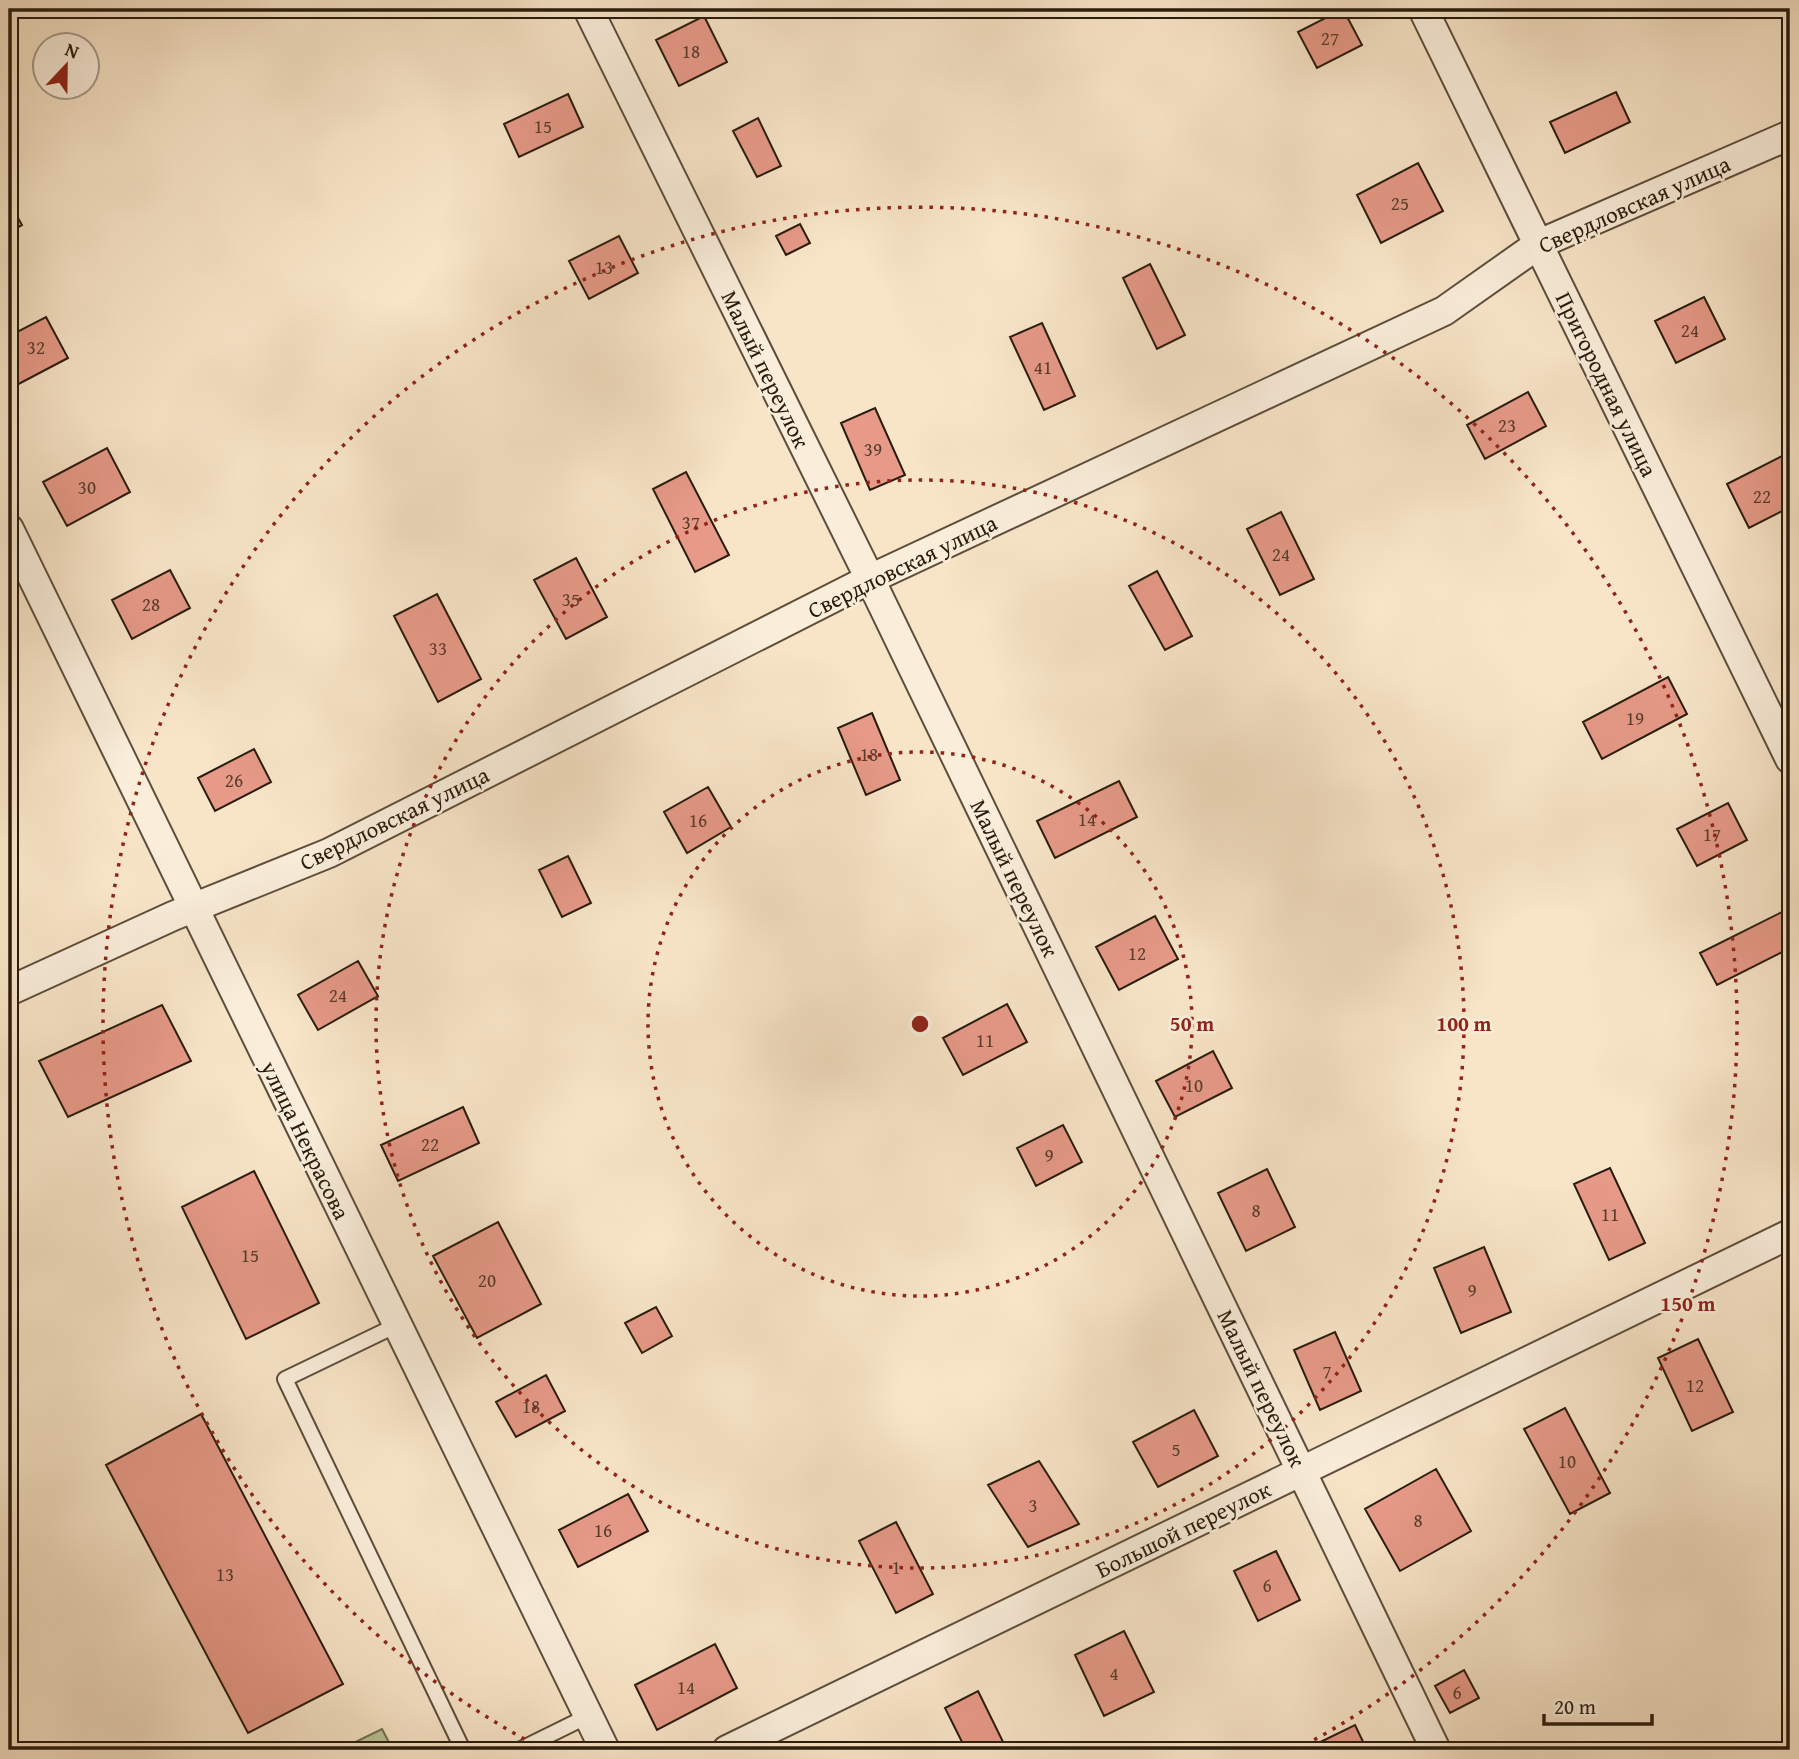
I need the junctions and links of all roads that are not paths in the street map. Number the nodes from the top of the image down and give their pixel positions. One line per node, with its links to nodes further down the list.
1 (588, 9): 6 (street, Малый переулок)
2 (1423, 9): 4 (street, Пригородная улица)
3 (1790, 135): 4 (street, Свердловская улица)
4 (1539, 244): 6 (street, Свердловская улица); 7 (street, Пригородная улица)
5 (9, 529): 8 (street, улица Некрасова)
6 (870, 579): 8 (street, Свердловская улица); 12 (street, Малый переулок)
7 (1790, 759)
8 (193, 908): 9 (street, Свердловская улица); 11 (street, улица Некрасова)
9 (9, 991)
10 (1790, 1234): 12 (street, Большой переулок)
11 (397, 1325): 13 (street, улица Некрасова); 14 (lane)
12 (1303, 1472): 17 (street, Большой переулок); 18 (street, Малый переулок)
13 (588, 1716): 15 (lane); 16 (street, улица Некрасова)
14 (463, 1750)
15 (519, 1750)
16 (605, 1750)
17 (727, 1750)
18 (1436, 1750)

